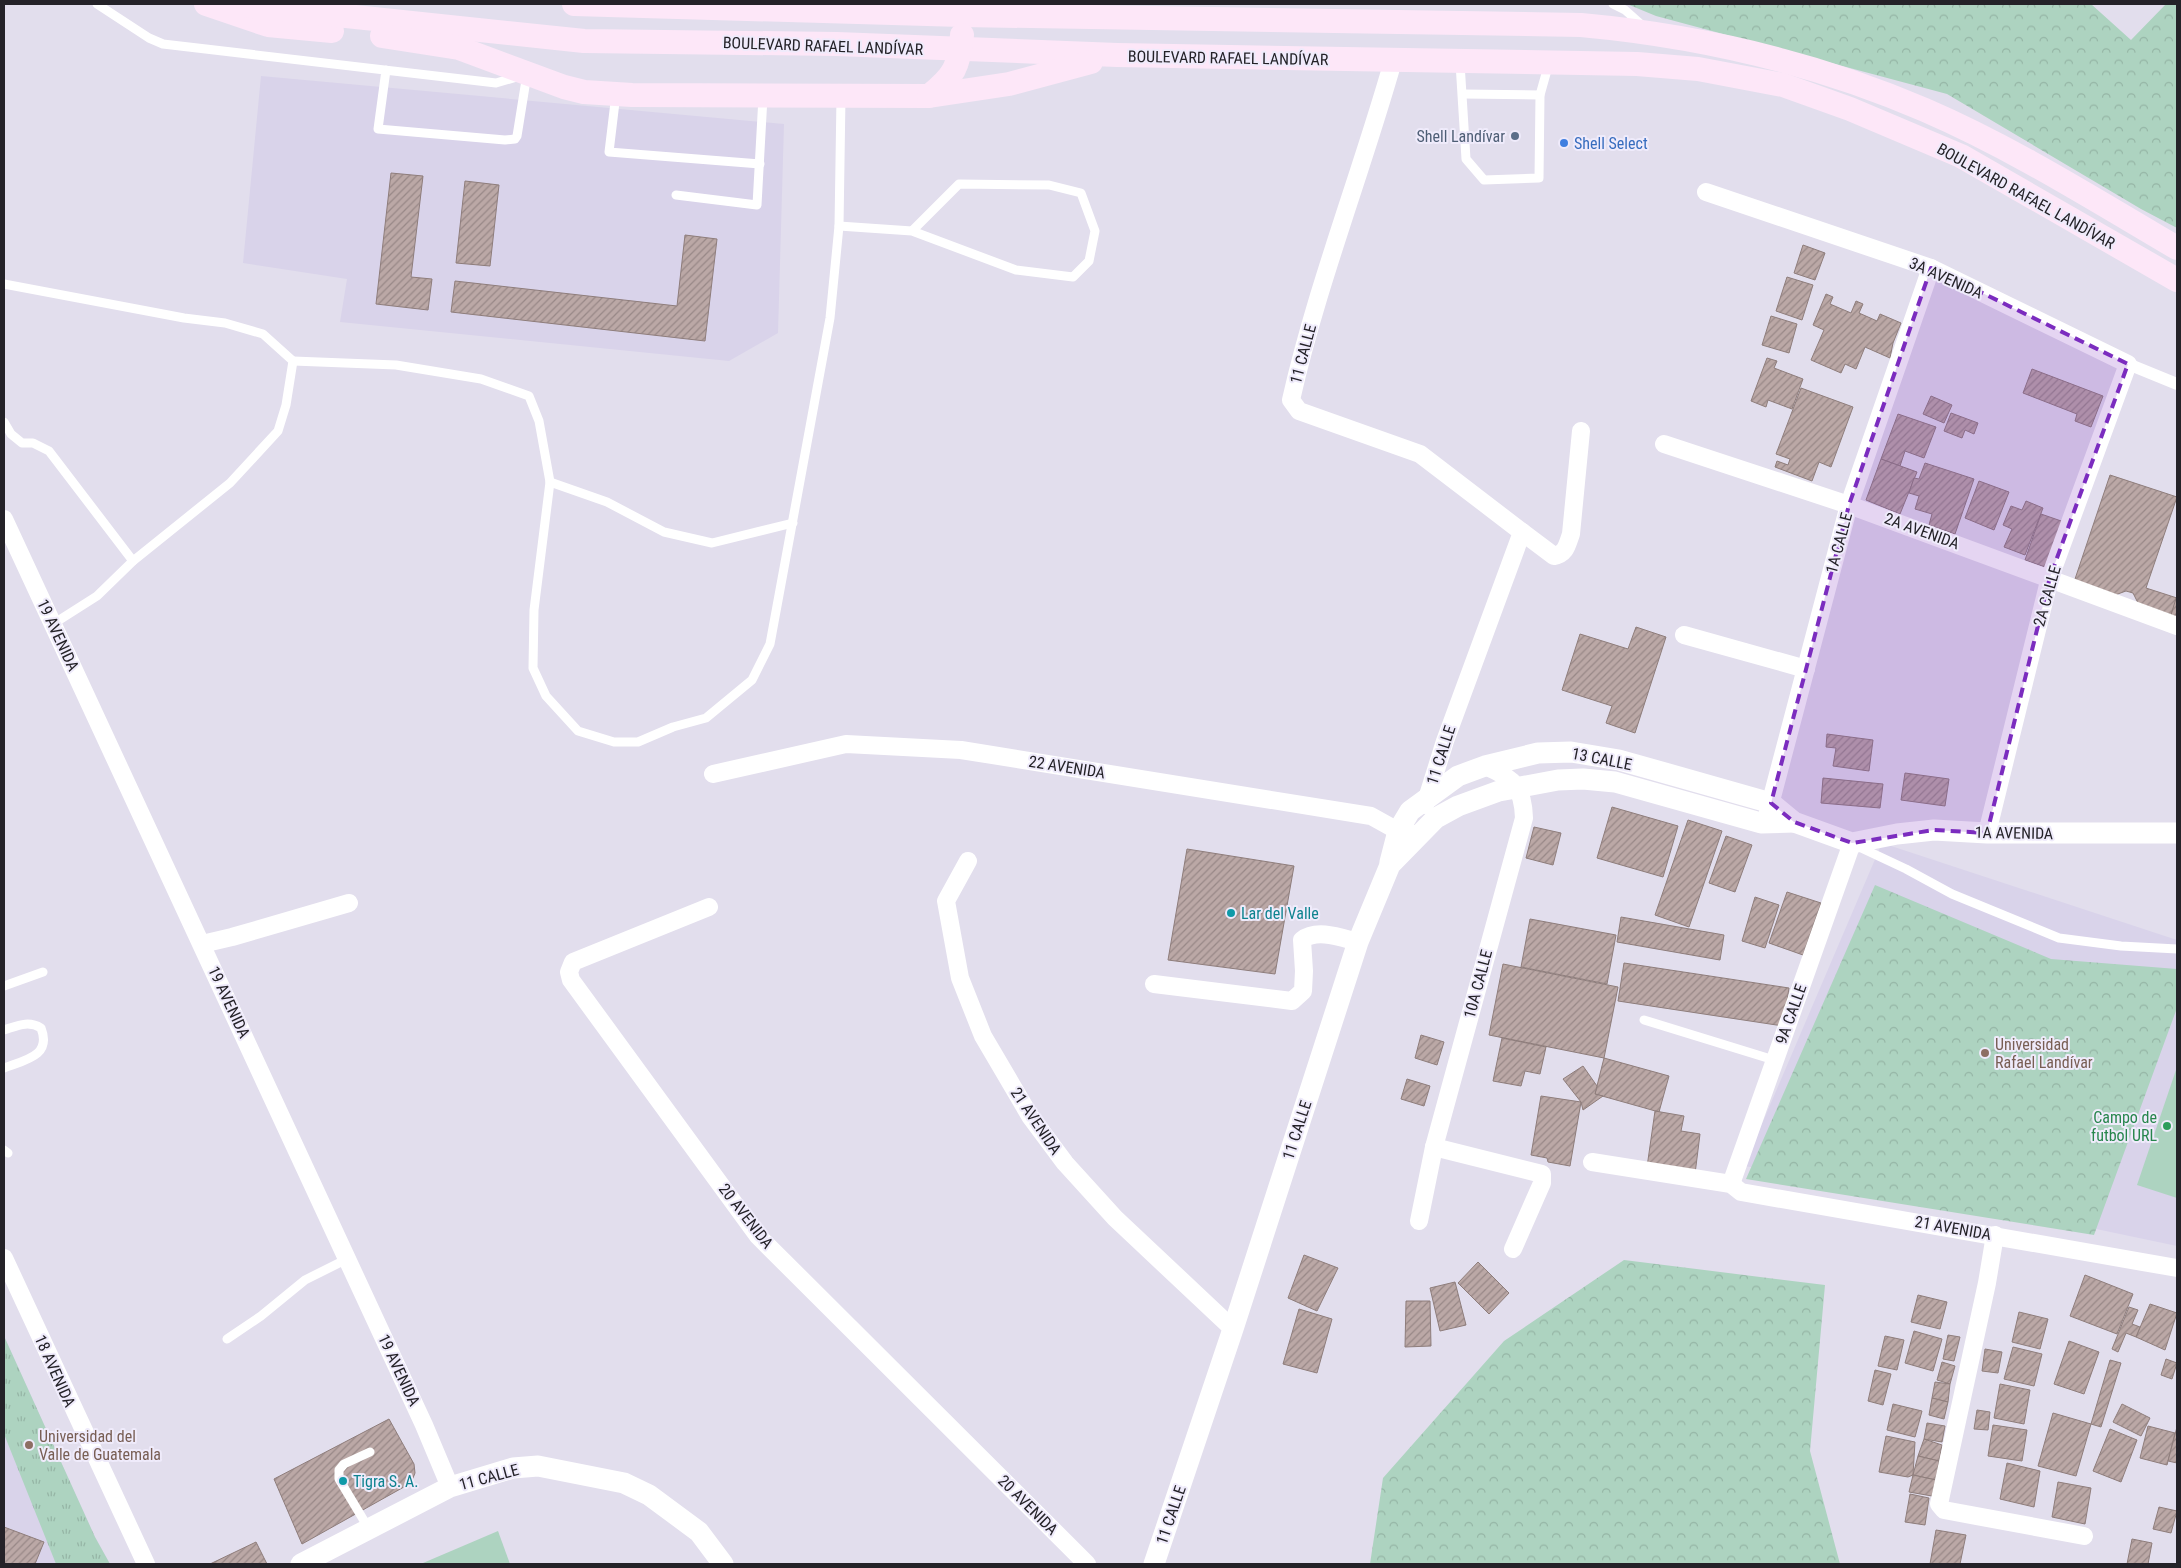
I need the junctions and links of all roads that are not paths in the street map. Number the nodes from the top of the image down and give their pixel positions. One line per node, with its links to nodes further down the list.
1 (97, 4): 15 (lane)
2 (206, 4): 16 (main road)
3 (232, 4): 10 (main road, BOULEVARD RAFAEL LANDÍVAR)
4 (574, 4): 7 (main road, BOULEVARD RAFAEL LANDÍVAR)
5 (1095, 4): 8 (main road)
6 (1613, 4): 9 (lane)
7 (959, 9): 8 (main road, BOULEVARD RAFAEL LANDÍVAR); 10 (main road)
8 (1119, 17): 9 (main road, BOULEVARD RAFAEL LANDÍVAR)
9 (1648, 31): 28 (main road, BOULEVARD RAFAEL LANDÍVAR)
10 (961, 50): 11 (main road, BOULEVARD RAFAEL LANDÍVAR); 22 (main road)
11 (1117, 55): 12 (main road, BOULEVARD RAFAEL LANDÍVAR); 22 (main road)
12 (1393, 61): 13 (main road, BOULEVARD RAFAEL LANDÍVAR); 42 (street, 11 CALLE)
13 (1460, 62): 14 (main road, BOULEVARD RAFAEL LANDÍVAR); 18 (lane)
14 (1549, 62): 19 (lane); 30 (main road, BOULEVARD RAFAEL LANDÍVAR)
15 (386, 70): 16 (lane); 16 (lane)
16 (528, 74): 17 (main road)
17 (616, 94): 20 (main road); 23 (lane)
18 (1463, 94): 19 (lane); 19 (lane)
19 (1540, 95)
20 (763, 96): 21 (main road); 23 (lane)
21 (841, 96): 22 (main road); 26 (lane)
22 (929, 96)
23 (760, 164): 25 (lane)
24 (1706, 192): 29 (street, 3A AVENIDA)
25 (676, 195)
26 (839, 226): 27 (lane); 41 (lane)
27 (912, 231): 27 (lane)
28 (2177, 248)
29 (1931, 268): 33 (street, 3A AVENIDA); 39 (street, 1A CALLE)
30 (2177, 280)
31 (4, 284): 32 (lane)
32 (293, 361): 38 (lane); 43 (lane)
33 (2128, 364): 34 (street, 3A AVENIDA); 44 (street, 2A CALLE)
34 (2177, 384)
35 (4, 422): 43 (lane)
36 (1581, 431): 42 (street)
37 (1664, 444): 39 (street, 2A AVENIDA)
38 (550, 482): 41 (lane); 41 (lane)
39 (1850, 505): 44 (street, 2A AVENIDA); 48 (street, 1A CALLE)
40 (4, 519): 45 (street, 19 AVENIDA)
41 (793, 523)
42 (1522, 532): 52 (street, 11 CALLE)
43 (133, 561): 45 (lane)
44 (2050, 577): 46 (street, 2A AVENIDA); 57 (street, 2A CALLE)
45 (52, 624): 64 (street, 19 AVENIDA)
46 (2177, 626)
47 (1684, 635): 48 (street)
48 (1806, 669): 53 (street, 1A CALLE)
49 (1485, 766): 51 (street); 52 (street, 13 CALLE); 53 (street, 13 CALLE)
50 (713, 774): 56 (street, 22 AVENIDA)
51 (1518, 787): 55 (street, 13 CALLE); 56 (street, 13 CALLE); 73 (street, 10A CALLE)
52 (1427, 798): 56 (street, 13 CALLE)
53 (1771, 803): 54 (street, 13 CALLE); 55 (street, 1A CALLE)
54 (1794, 822): 55 (street, 13 CALLE); 59 (street, 13 CALLE)
55 (1765, 824)
56 (1408, 833): 63 (street, 11 CALLE)
57 (1987, 833): 58 (street, 1A AVENIDA); 59 (street, 1A AVENIDA)
58 (2177, 833)
59 (1852, 843): 65 (lane); 71 (street, 9A CALLE)
60 (968, 861): 82 (street, 21 AVENIDA)
61 (349, 903): 64 (street)
62 (709, 907): 91 (street, 20 AVENIDA)
63 (1358, 942): 67 (street); 82 (street, 11 CALLE)
64 (202, 944): 80 (street, 19 AVENIDA)
65 (2177, 950)
66 (43, 972): 68 (lane)
67 (1154, 984)
68 (4, 986)
69 (1644, 1020): 71 (lane)
70 (4, 1030): 72 (lane)
71 (1774, 1060): 75 (street, 9A CALLE)
72 (4, 1068)
73 (1434, 1147): 76 (street, 10A CALLE); 78 (street)
74 (1592, 1162): 75 (street, 21 AVENIDA)
75 (1730, 1184): 77 (street, 21 AVENIDA)
76 (1419, 1221)
77 (1995, 1235): 81 (street, 21 AVENIDA); 87 (street)
78 (1513, 1249)
79 (4, 1258): 88 (street, 18 AVENIDA)
80 (347, 1260): 83 (lane); 85 (street, 19 AVENIDA)
81 (2177, 1268)
82 (1233, 1329): 92 (street, 11 CALLE)
83 (227, 1340)
84 (370, 1452): 86 (lane)
85 (450, 1487): 86 (street, 11 CALLE); 90 (street, 11 CALLE)
86 (369, 1529): 89 (street, 11 CALLE)
87 (2084, 1536)
88 (146, 1564)
89 (301, 1564)
90 (723, 1564)
91 (1087, 1564)
92 (1154, 1564)

